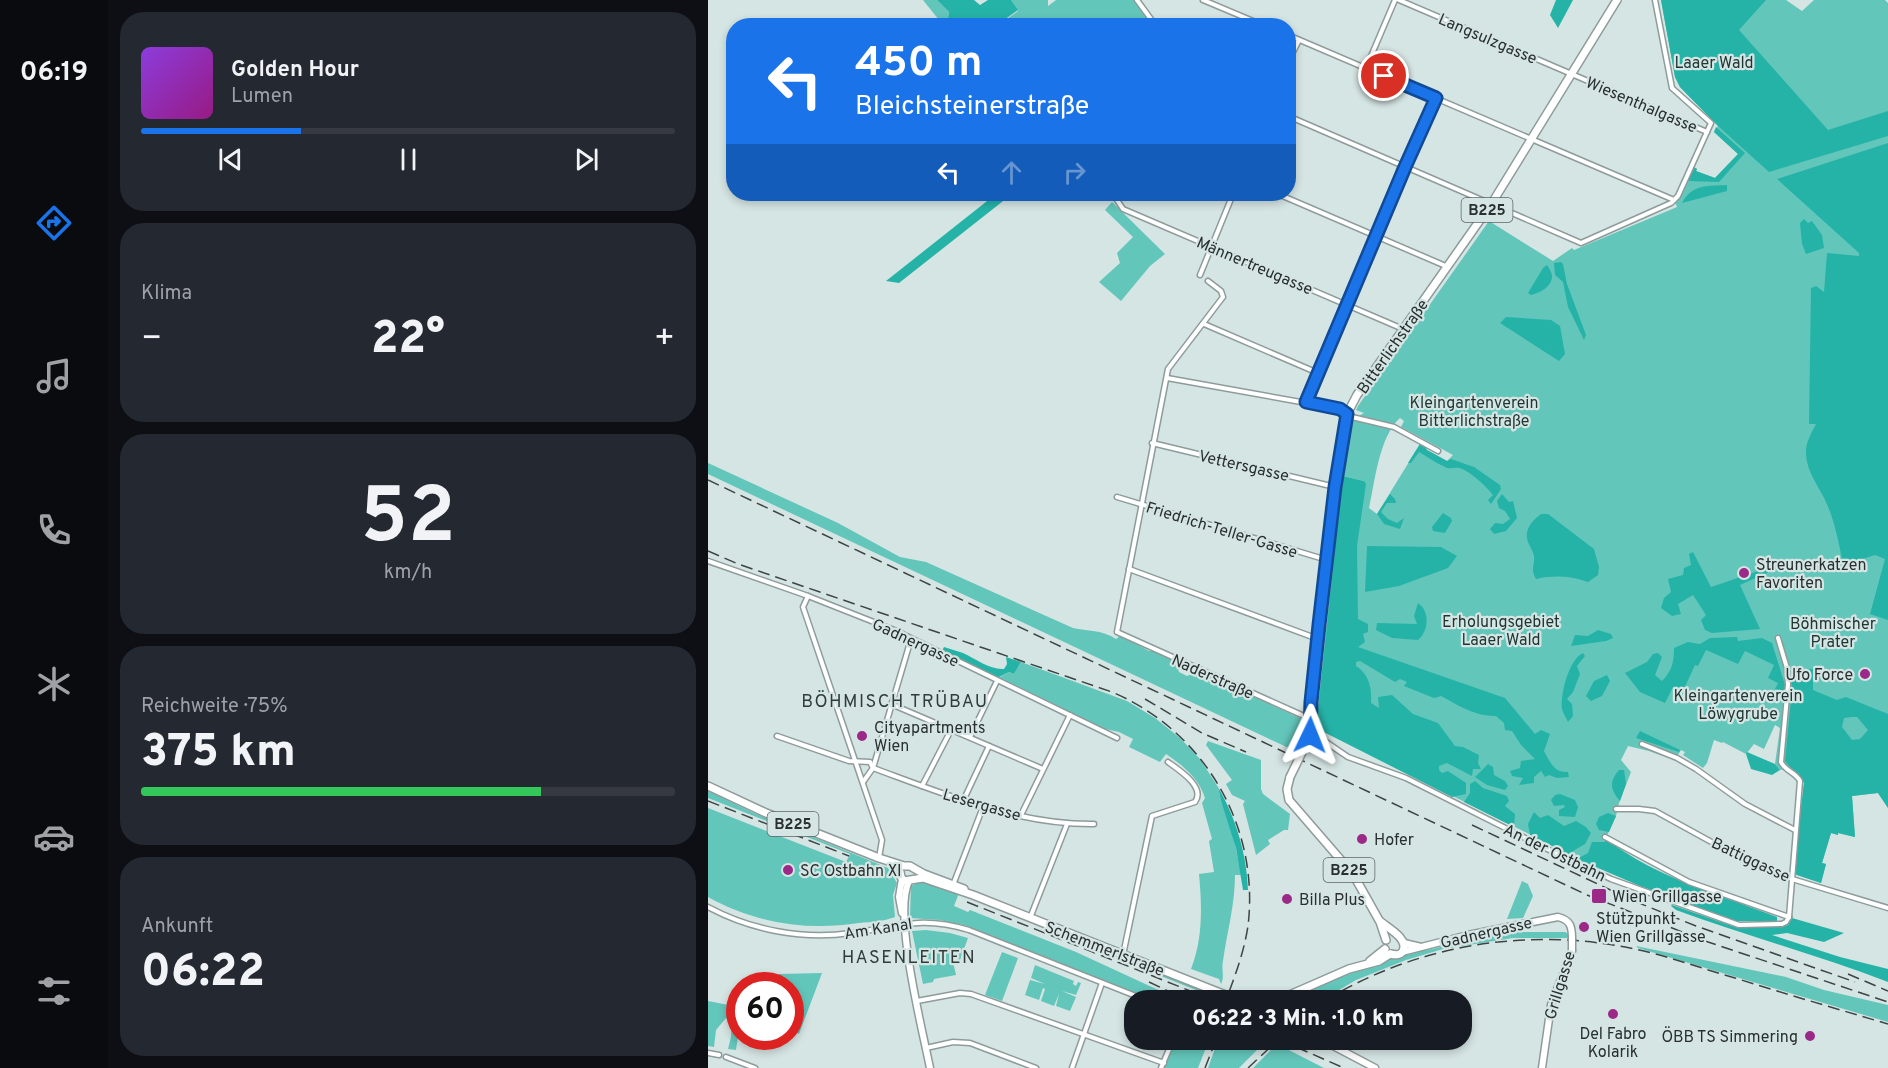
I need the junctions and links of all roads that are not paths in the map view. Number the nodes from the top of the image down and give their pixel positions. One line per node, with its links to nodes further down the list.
1 (1137, 0): 6 (street)
2 (1203, 0): 7 (street)
3 (1397, 0): 11 (street); 12 (street, Langsulzgasse)
4 (1617, 0): 12 (main road, Bitterlichstraße / B225)
5 (1655, 0): 15 (street)
6 (1150, 18)
7 (1246, 18)
8 (1296, 38): 9 (street)
9 (1299, 39): 10 (street); 11 (street)
10 (1296, 45)
11 (1366, 68): 13 (street)
12 (1575, 75): 15 (street, Wiesenthalgasse); 16 (main road, Bitterlichstraße / B225)
13 (1436, 98): 16 (street); 17 (street)
14 (1296, 119): 17 (street)
15 (1707, 132): 18 (street)
16 (1531, 139): 18 (street); 22 (main road, Bitterlichstraße / B225)
17 (1405, 167): 22 (street); 23 (street)
18 (1674, 200): 22 (street)
19 (1118, 201): 24 (street, Männertreugasse)
20 (1230, 201): 24 (street)
21 (1294, 201): 23 (street)
22 (1492, 203): 25 (main road, Bitterlichstraße / B225)
23 (1377, 236): 25 (street); 28 (street)
24 (1212, 246): 26 (street); 28 (street, Männertreugasse)
25 (1448, 267): 30 (main road, Bitterlichstraße / B225)
26 (1200, 275)
27 (1208, 281): 29 (street)
28 (1348, 304): 30 (street, Männertreugasse); 31 (street)
29 (1204, 324): 31 (street); 32 (street)
30 (1403, 329): 34 (main road, Bitterlichstraße / B225)
31 (1318, 373): 33 (street)
32 (1167, 378): 33 (street); 35 (street)
33 (1306, 402): 34 (street)
34 (1347, 414): 36 (street); 37 (main road, Bitterlichstraße / B225)
35 (1152, 443): 37 (street, Vettersgasse); 39 (street)
36 (1438, 451)
37 (1335, 487): 40 (main road, Bitterlichstraße / B225)
38 (1117, 496): 39 (street, Friedrich-Teller-Gasse)
39 (1141, 505): 40 (street, Friedrich-Teller-Gasse); 42 (street)
40 (1328, 560): 46 (main road, Bitterlichstraße / B225)
41 (708, 561): 43 (street, Gadnergasse)
42 (1130, 569): 46 (street); 50 (street, Naderstraße)
43 (808, 597): 45 (street, Gadnergasse); 58 (street)
44 (1778, 638): 71 (street)
45 (911, 639): 47 (street, Gadnergasse); 48 (street)
46 (1318, 639): 50 (main road, Bitterlichstraße / B225)
47 (998, 681): 49 (street, Gadnergasse); 53 (street)
48 (891, 704): 51 (street); 60 (street)
49 (1070, 715): 54 (street, Gadnergasse); 61 (street)
50 (1310, 717): 55 (main road, Bitterlichstraße / B225)
51 (951, 730): 53 (street); 64 (street)
52 (777, 736): 58 (street)
53 (970, 737): 57 (street)
54 (1117, 738)
55 (1308, 738): 80 (street, An der Ostbahn); 83 (main road, B225, bridge)
56 (1642, 744): 71 (street)
57 (989, 746): 61 (street); 65 (street)
58 (856, 762): 60 (street, Lesergasse); 62 (street)
59 (1168, 762): 90 (street)
60 (873, 768): 62 (street); 64 (street, Lesergasse)
61 (1043, 769): 68 (street)
62 (862, 782): 73 (street)
63 (708, 786): 73 (main road, Schemmerlstraße / B225)
64 (922, 786): 65 (street, Lesergasse)
65 (964, 800): 66 (street, Lesergasse)
66 (983, 807): 68 (street, Lesergasse); 76 (street)
67 (1616, 809): 75 (street, Battiggasse)
68 (1021, 815): 69 (street, Lesergasse)
69 (1067, 824): 70 (street, Lesergasse); 81 (street)
70 (1094, 824)
71 (1795, 830): 75 (street)
72 (1605, 837): 80 (street)
73 (879, 858): 74 (main road, Schemmerlstraße / B225)
74 (906, 875): 76 (main road, Schemmerlstraße / B225); 76 (main road, Schemmerlstraße / B225); 82 (main road)
75 (1792, 879): 78 (street, Battiggasse); 80 (street)
76 (952, 886): 81 (main road, Schemmerlstraße / B225)
77 (708, 907): 82 (street, Am Kanal)
78 (1888, 908)
79 (1551, 917): 87 (main road, Gadnergasse); 109 (main road, Grillgasse, bridge)
80 (1789, 917)
81 (1030, 918): 90 (main road, Schemmerlstraße / B225)
82 (903, 920): 91 (street, Am Kanal); 95 (main road)
83 (1380, 922): 84 (main road, B225); 85 (main road, B225)
84 (1397, 936): 85 (main road); 86 (main road, B225)
85 (1386, 940): 88 (main road, B225)
86 (1404, 943): 87 (main road, Gadnergasse); 89 (main road)
87 (1422, 947): 89 (main road, Gadnergasse)
88 (1387, 951): 89 (main road); 93 (main road)
89 (1402, 952)
90 (1123, 955): 92 (main road, Schemmerlstraße / B225)
91 (1102, 983): 94 (street, Am Kanal); 96 (street)
92 (1212, 990)
93 (1304, 990)
94 (1124, 992)
95 (917, 1001): 96 (street); 97 (main road)
96 (1084, 1035): 103 (street); 107 (street)
97 (926, 1048): 105 (main road); 106 (street)
98 (1169, 1050): 103 (street)
99 (1341, 1050): 108 (main road)
100 (708, 1053): 101 (street)
101 (719, 1055)
102 (726, 1057): 104 (street)
103 (1162, 1066)
104 (755, 1068)
105 (930, 1068)
106 (1036, 1068)
107 (1072, 1068)
108 (1375, 1068)
109 (1542, 1068)

